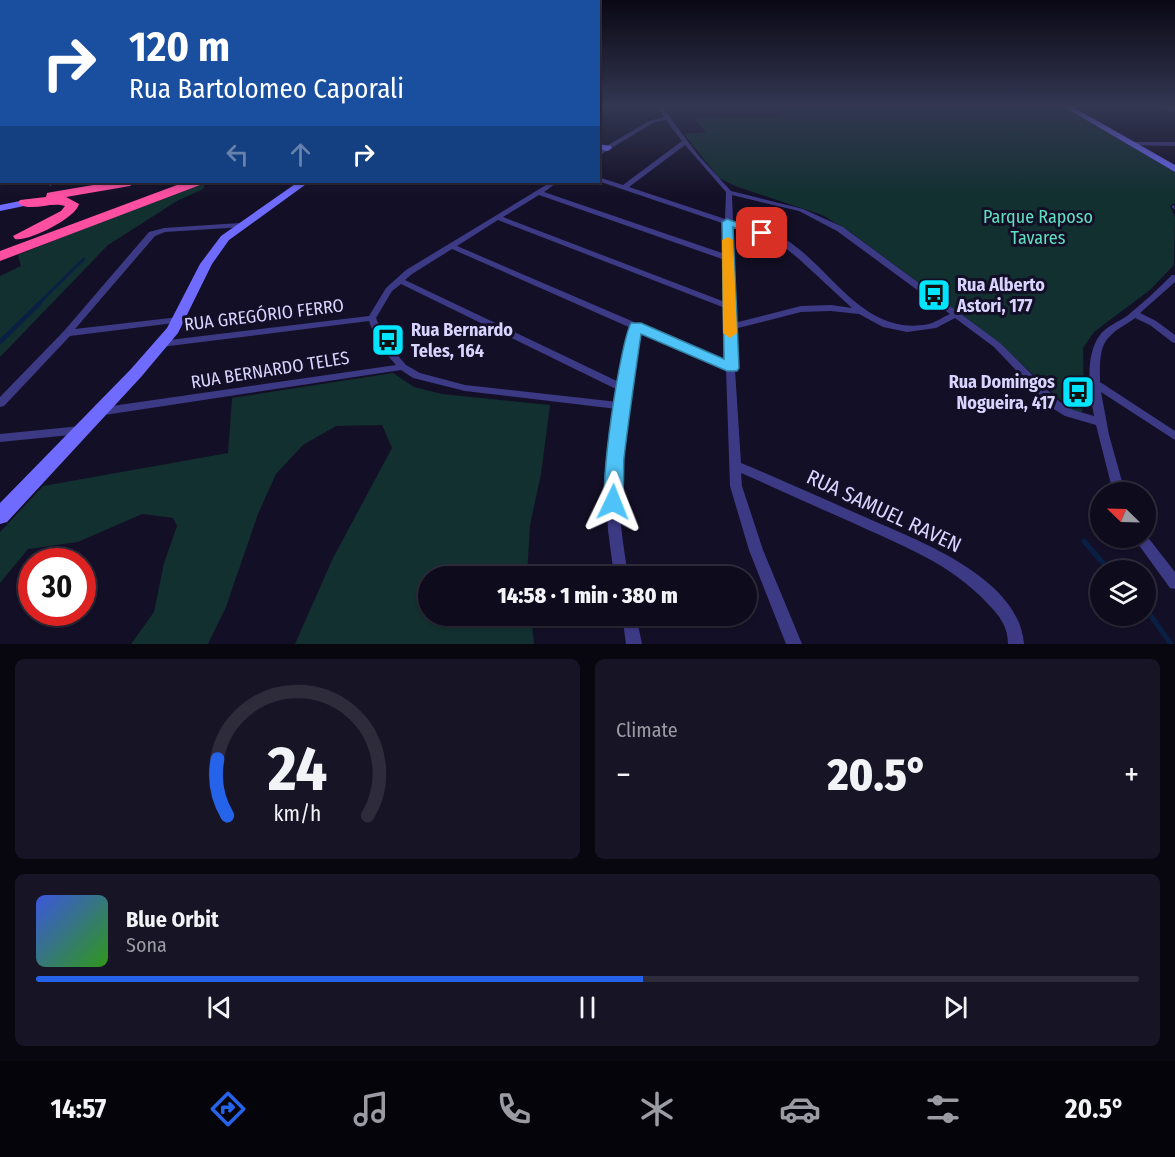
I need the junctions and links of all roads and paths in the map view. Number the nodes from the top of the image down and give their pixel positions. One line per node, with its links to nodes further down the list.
1 (622, 137): 7 (street)
2 (683, 137): 4 (street)
3 (1119, 137): 5 (main road)
4 (686, 141): 15 (street); 17 (street)
5 (1131, 144): 6 (street); 8 (main road)
6 (1175, 144)
7 (603, 147)
8 (1175, 169)
9 (600, 180): 15 (street)
10 (125, 183): 18 (highway)
11 (173, 183): 24 (highway)
12 (192, 183): 25 (highway)
13 (303, 183): 22 (main road)
14 (553, 183): 16 (street)
15 (625, 187): 21 (street)
16 (538, 192): 20 (street); 26 (street)
17 (729, 192): 21 (street); 32 (street)
18 (24, 202): 19 (main road); 24 (highway)
19 (0, 208)
20 (498, 217): 23 (street); 29 (street)
21 (727, 222): 26 (street); 30 (street)
22 (240, 225): 34 (main road); 37 (street)
23 (452, 246): 28 (street); 35 (street)
24 (0, 247)
25 (0, 256)
26 (728, 258): 29 (street)
27 (1175, 277): 31 (street)
28 (399, 280): 33 (street); 43 (street)
29 (730, 307): 36 (street)
30 (861, 312): 32 (street); 36 (street)
31 (1135, 314): 38 (street); 42 (street)
32 (955, 315): 47 (street)
33 (372, 318): 39 (street, RUA GREGÓRIO FERRO); 40 (street)
34 (179, 320): 37 (street); 39 (main road)
35 (636, 326): 41 (street); 43 (street)
36 (730, 327): 41 (street)
37 (67, 333): 44 (street)
38 (1175, 340)
39 (161, 344): 46 (main road)
40 (403, 367): 45 (street); 46 (street, RUA BERNARDO TELES)
41 (732, 368): 51 (street)
42 (1096, 384): 47 (street); 49 (street)
43 (625, 389): 45 (street)
44 (0, 403)
45 (622, 405): 55 (street)
46 (98, 412): 48 (main road)
47 (1100, 422): 52 (street)
48 (81, 429): 50 (street); 53 (main road)
49 (1175, 436)
50 (0, 438)
51 (734, 465): 59 (street); 60 (street, RUA SAMUEL RAVEN)
52 (1116, 482)
53 (0, 516)
54 (1148, 548): 56 (street)
55 (620, 566)
56 (1175, 583)
57 (631, 626): 58 (street)
58 (634, 644)
59 (794, 644)
60 (1016, 644)

